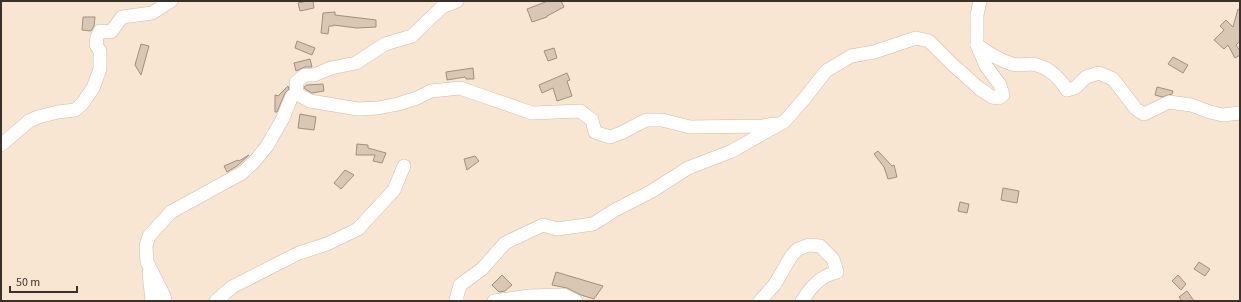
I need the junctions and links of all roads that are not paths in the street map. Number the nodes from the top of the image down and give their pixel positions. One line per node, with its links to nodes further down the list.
1 (171, 1): 8 (street)
2 (457, 1): 5 (street)
3 (980, 1): 4 (street)
4 (976, 45): 6 (street); 7 (street)
5 (297, 94): 7 (street); 10 (street)
6 (1240, 113)
7 (785, 121): 14 (street)
8 (1, 145)
9 (404, 166): 13 (street)
10 (147, 262): 11 (street); 12 (street)
11 (152, 301)
12 (165, 301)
13 (216, 301)
14 (457, 301)
15 (494, 301): 16 (street)
16 (576, 301)
17 (760, 301): 18 (street)
18 (802, 301)

